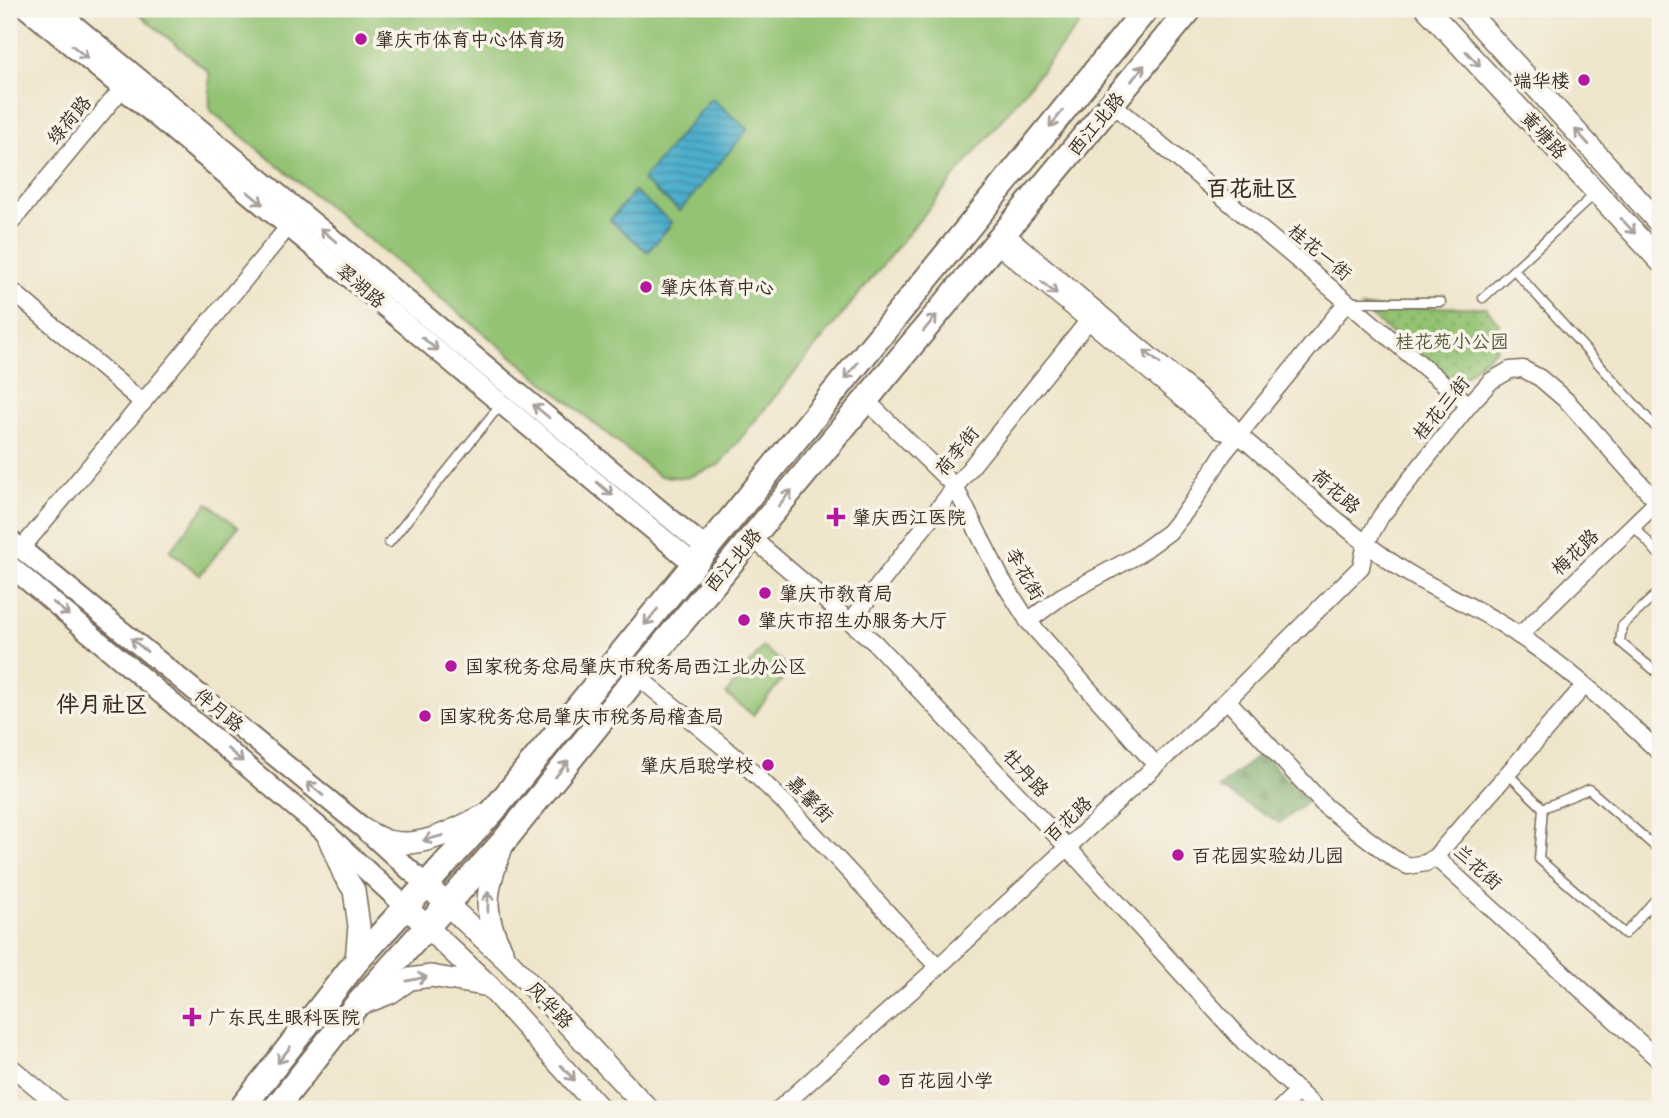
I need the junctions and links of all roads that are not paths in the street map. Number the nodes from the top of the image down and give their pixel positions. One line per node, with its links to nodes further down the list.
1 (27, 9): 7 (street, 翠湖路, one-way to 7)
2 (55, 9): 7 (street, 翠湖路)
3 (1146, 9): 34 (main road, 西江北路, one-way to 34)
4 (1190, 9): 8 (main road, 西江北路, one-way to 4)
5 (1427, 9): 9 (main road, 黄塘路, one-way to 9)
6 (1465, 9): 11 (main road, 黄塘路, one-way to 6)
7 (128, 81): 10 (street, 翠湖路); 12 (street, 绿荷路)
8 (1113, 104): 13 (main road, 西江北路); 18 (street, 桂花一街)
9 (1597, 192): 14 (main road, 黄塘路, one-way to 14); 15 (lane)
10 (295, 219): 21 (street, 翠湖路); 23 (street)
11 (1660, 224)
12 (9, 225)
13 (1001, 239): 20 (street, 荷花路); 22 (main road, 西江北路, one-way to 13)
14 (1660, 261)
15 (1514, 270): 17 (lane); 25 (lane)
16 (9, 288): 23 (street)
17 (1483, 298)
18 (1347, 302): 19 (lane); 24 (street, 桂花一街); 26 (street)
19 (1441, 302)
20 (1093, 316): 26 (street, 荷花路); 27 (street, 荷李街)
21 (507, 396): 31 (lane); 34 (street, 翠湖路)
22 (866, 400): 27 (street, 李花街); 30 (main road, 西江北路, one-way to 22)
23 (143, 403): 33 (street)
24 (1469, 405): 28 (street, 桂花三街); 32 (street, 桂花三街)
25 (1660, 432)
26 (1239, 435): 32 (street, 荷花路); 38 (street)
27 (955, 487): 37 (street, 荷李街); 38 (street, 李花街)
28 (1659, 500): 29 (street, 梅花路)
29 (1633, 525): 35 (lane); 39 (street, 梅花路)
30 (752, 538): 37 (street, 牡丹路); 41 (main road, 西江北路)
31 (389, 543)
32 (1366, 543): 39 (street, 荷花路); 43 (street, 百花路)
33 (13, 551): 51 (street, 伴月路, one-way to 33); 52 (street, 伴月路, one-way to 52)
34 (701, 556): 47 (main road, 西江北路, one-way to 47)
35 (1660, 556)
36 (1660, 591): 40 (lane)
37 (851, 621): 54 (street, 牡丹路)
38 (1028, 621): 45 (street, 李花街)
39 (1519, 636): 42 (street, 荷花路)
40 (1660, 675)
41 (637, 676): 48 (main road, 西江北路, one-way to 41); 64 (street, 嘉馨街)
42 (1584, 686): 44 (street, 荷花路); 46 (street, 兰花街)
43 (1227, 700): 45 (street, 百花路); 56 (street)
44 (1660, 753)
45 (1156, 765): 54 (street, 百花路)
46 (1508, 774): 49 (lane); 56 (street, 兰花街)
47 (513, 788): 48 (main road); 50 (main road, 西江北路)
48 (534, 803): 53 (main road, 西江北路)
49 (1543, 808): 55 (lane); 58 (lane)
50 (494, 810): 51 (main road, one-way to 51); 57 (main road, 西江北路)
51 (368, 832): 57 (street, 伴月路)
52 (327, 834): 60 (street, 伴月路); 63 (main road)
53 (504, 841): 59 (main road, 西江北路); 62 (main road, one-way to 53)
54 (1068, 848): 64 (street, 百花路); 73 (street, 牡丹路)
55 (1660, 851)
56 (1435, 857): 71 (street, 兰花街)
57 (426, 885): 59 (main road, 风华路); 60 (main road, 西江北路)
58 (1660, 894)
59 (447, 905): 61 (main road, 西江北路); 62 (main road, 风华路)
60 (406, 907): 61 (main road, 风华路); 63 (main road, 西江北路)
61 (427, 927): 65 (main road, 风华路); 66 (main road, 西江北路)
62 (508, 961): 68 (main road, 风华路)
63 (356, 962): 67 (main road, 西江北路)
64 (938, 967): 80 (street, 百花路)
65 (489, 986): 66 (main road, one-way to 65); 70 (main road, 风华路)
66 (356, 1006): 69 (main road, 西江北路)
67 (315, 1016): 69 (main road); 76 (main road, 西江北路, one-way to 76)
68 (564, 1019): 70 (main road); 79 (main road, 风华路)
69 (337, 1032): 77 (main road, 西江北路)
70 (539, 1041): 78 (main road, 风华路, one-way to 78)
71 (1660, 1061)
72 (9, 1065): 75 (street)
73 (1298, 1091): 81 (street); 82 (street, 牡丹路)
74 (1660, 1105): 83 (street)
75 (62, 1109)
76 (241, 1109)
77 (275, 1109)
78 (600, 1109)
79 (648, 1109)
80 (779, 1109)
81 (1280, 1109)
82 (1317, 1109)
83 (1656, 1109)

